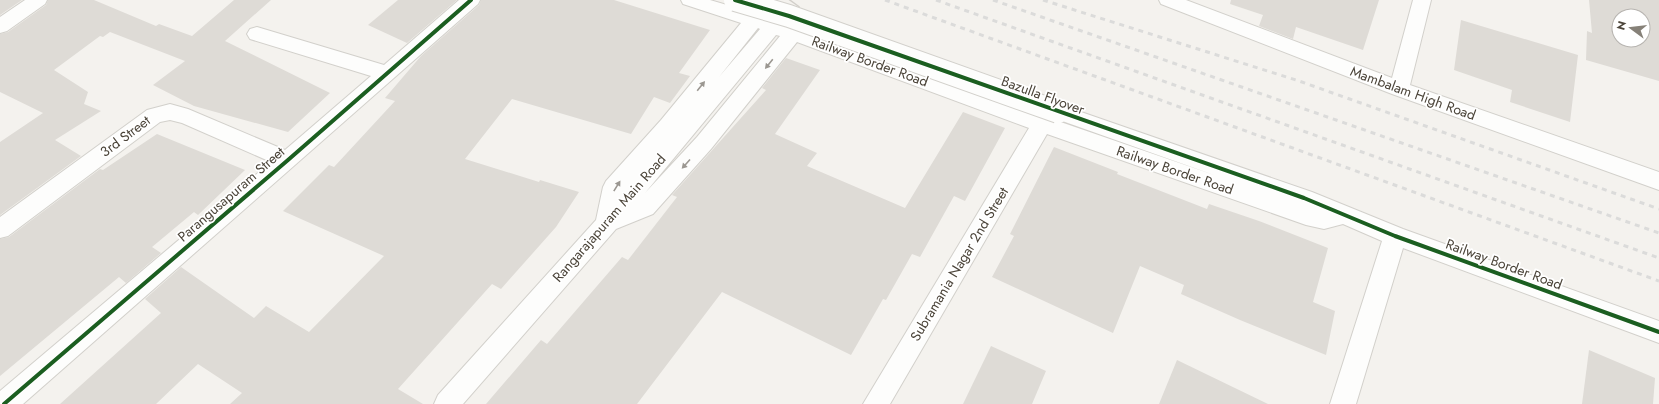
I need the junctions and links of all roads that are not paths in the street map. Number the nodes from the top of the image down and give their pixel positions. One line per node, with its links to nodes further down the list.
1 (38, 0): 8 (street)
2 (471, 0): 11 (street, Parangusapuram Street)
3 (690, 0): 7 (street, Railway Border Road)
4 (735, 0): 16 (street, Bazulla Flyover, bridge)
5 (1168, 0): 12 (street, Mambalam High Road)
6 (1422, 0): 12 (street)
7 (762, 25): 9 (street, Railway Border Road); 17 (street, Rangarajapuram Main Road)
8 (0, 26)
9 (793, 33): 13 (street, Railway Border Road); 17 (street, one-way to 17)
10 (257, 34): 11 (street)
11 (386, 73): 14 (street, Parangusapuram Street)
12 (1398, 89): 15 (street, Mambalam High Road)
13 (1042, 124): 16 (street, Railway Border Road); 23 (street, Subramania Nagar 2nd Street)
14 (288, 160): 18 (street, 3rd Street); 21 (street, Parangusapuram Street)
15 (1659, 181)
16 (1343, 215): 19 (street, Railway Border Road)
17 (607, 223): 22 (street, Rangarajapuram Main Road)
18 (0, 229)
19 (1395, 236): 20 (street, Railway Border Road); 24 (street)
20 (1659, 332)
21 (4, 404)
22 (448, 404)
23 (876, 404)
24 (1343, 404)

